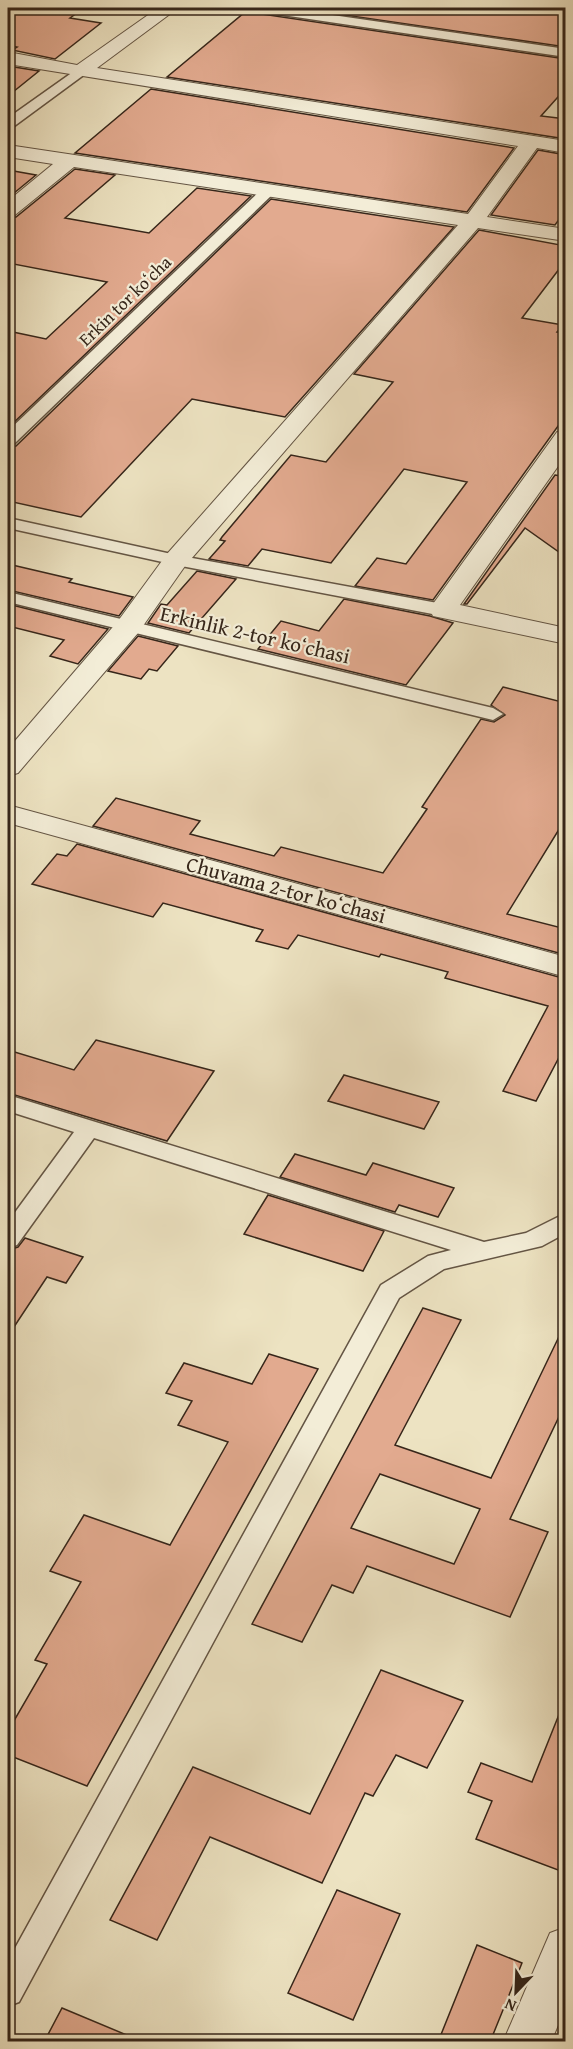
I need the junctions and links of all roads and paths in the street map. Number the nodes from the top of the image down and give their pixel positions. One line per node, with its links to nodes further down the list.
1 (169, 8): 5 (street)
2 (262, 8): 3 (lane)
3 (566, 52)
4 (8, 58): 5 (street)
5 (80, 71): 6 (lane); 7 (street)
6 (8, 124)
7 (531, 142): 8 (street); 13 (street)
8 (566, 147)
9 (8, 151): 10 (street)
10 (70, 160): 11 (street); 12 (street)
11 (269, 190): 13 (street); 16 (lane, Erkin tor koʻcha)
12 (8, 211)
13 (474, 220): 14 (street); 18 (street)
14 (566, 235)
15 (566, 437): 20 (street)
16 (8, 440)
17 (8, 523): 18 (lane)
18 (176, 560): 20 (lane); 21 (street)
19 (8, 597): 21 (lane, Erkinlik 2-tor koʻchasi)
20 (443, 610): 22 (street)
21 (128, 627): 23 (lane, Erkinlik 2-tor koʻchasi); 24 (street)
22 (566, 636)
23 (493, 714)
24 (8, 767)
25 (8, 814): 26 (street, Chuvama 2-tor koʻchasi)
26 (566, 967)
27 (8, 1103): 28 (lane)
28 (89, 1128): 30 (lane); 31 (lane)
29 (566, 1222): 31 (lane)
30 (8, 1239)
31 (484, 1251): 33 (lane)
32 (566, 1948): 34 (street)
33 (8, 1991)
34 (527, 2042)

